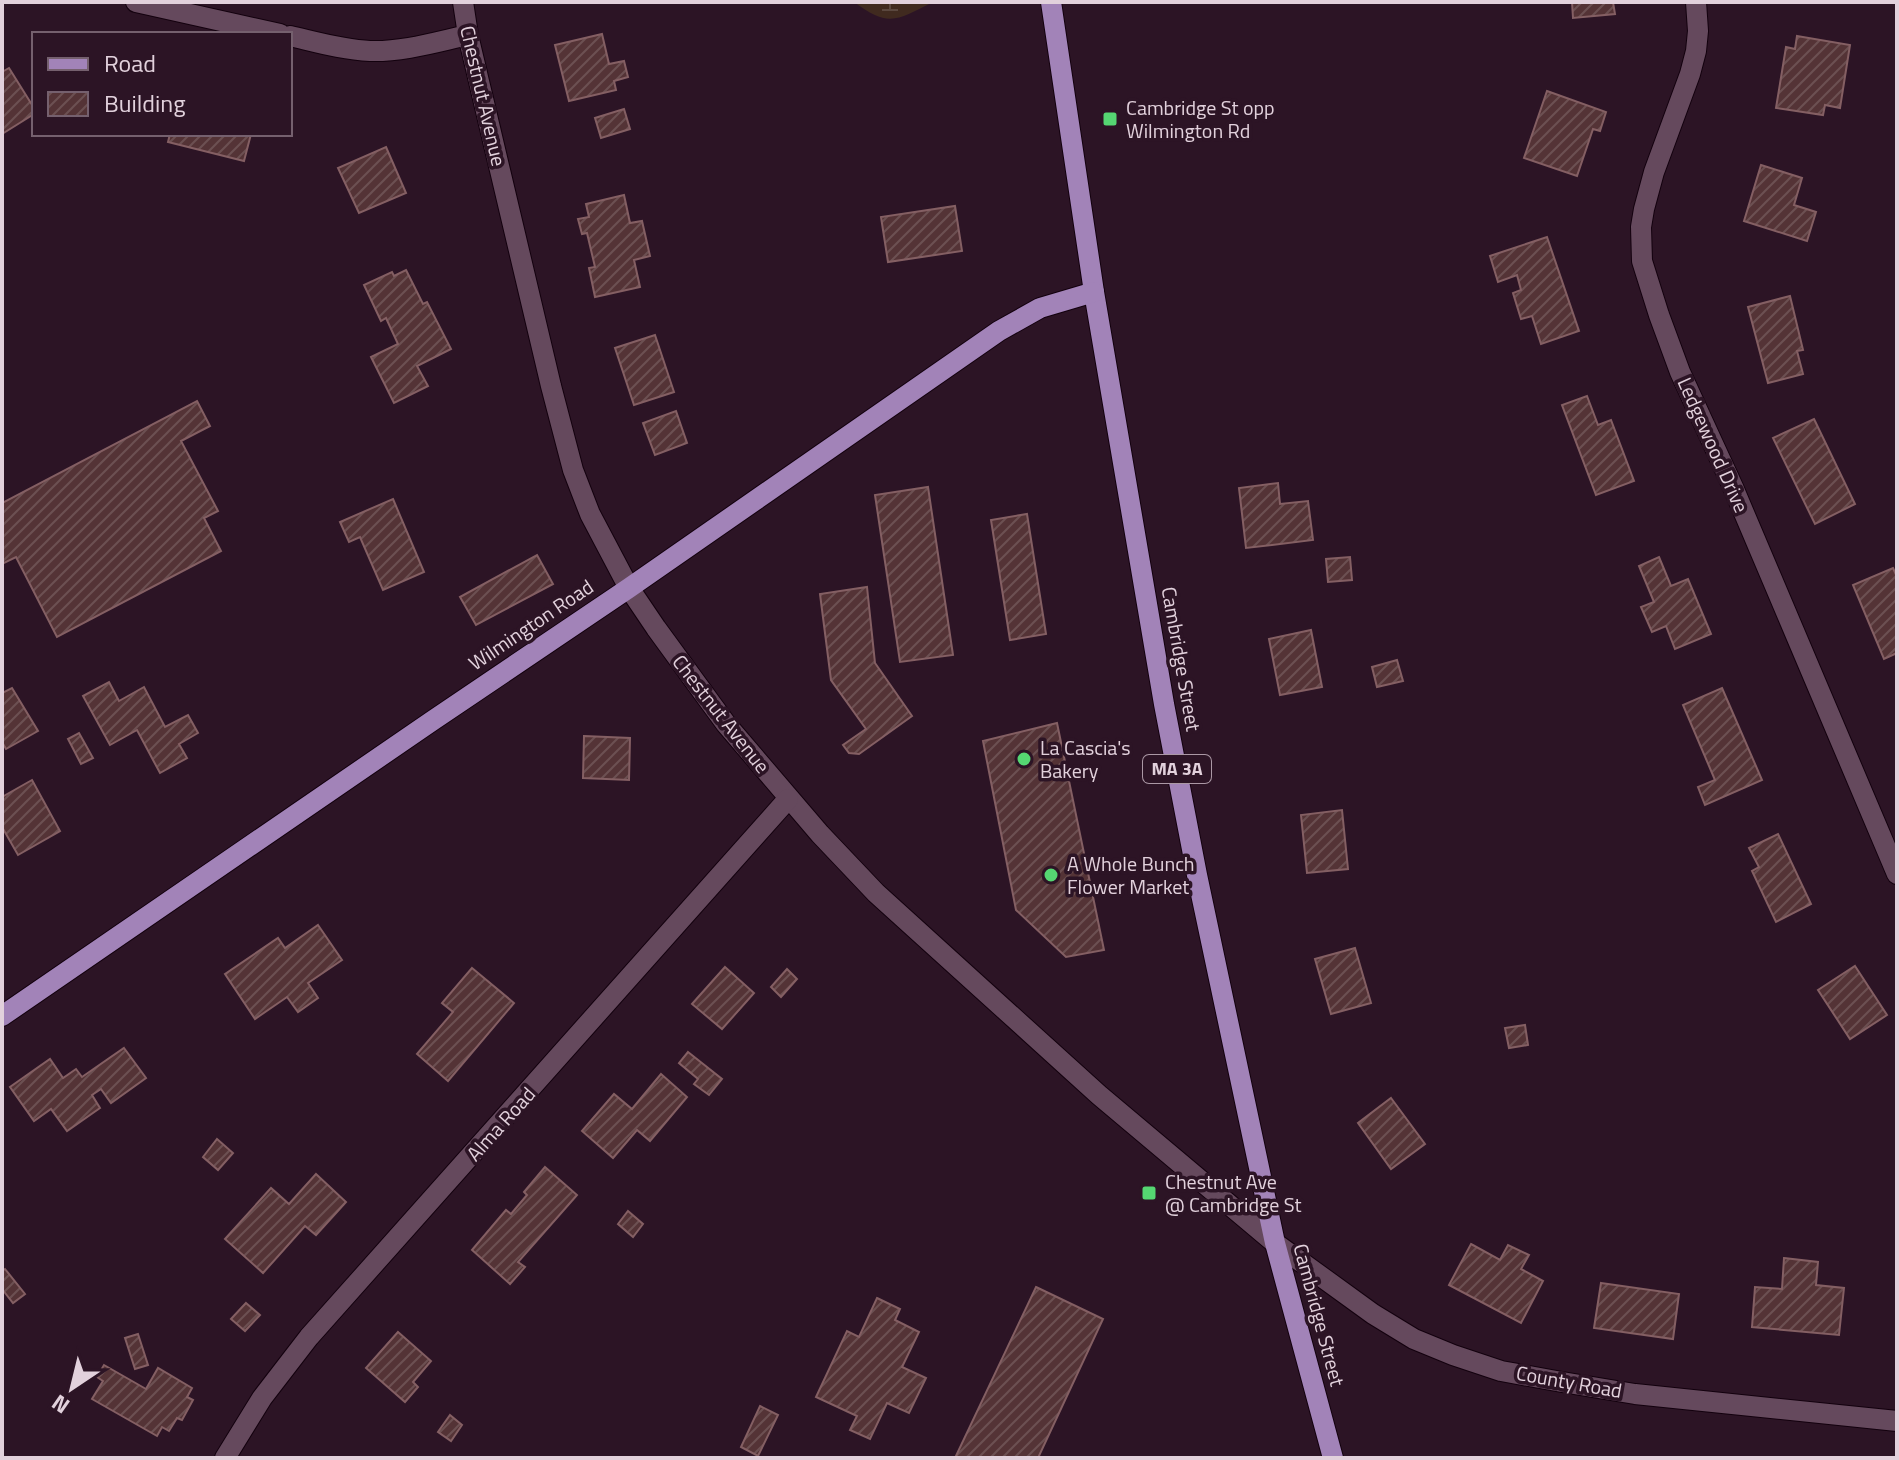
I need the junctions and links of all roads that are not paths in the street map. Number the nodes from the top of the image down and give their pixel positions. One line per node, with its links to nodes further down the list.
1 (136, 2): 5 (street)
2 (463, 2): 6 (street, Chestnut Avenue)
3 (1051, 2): 8 (main road, Cambridge Street / MA 3A)
4 (1696, 2): 11 (street, Ledgewood Drive)
5 (271, 32)
6 (468, 35): 7 (street); 9 (street, Chestnut Avenue)
7 (292, 36)
8 (1094, 292): 9 (main road, Wilmington Road); 13 (main road, Cambridge Street / MA 3A)
9 (629, 588): 10 (street, Chestnut Avenue); 12 (main road, Wilmington Road)
10 (788, 799): 13 (street, Chestnut Avenue); 15 (street, Alma Road)
11 (1897, 874)
12 (2, 1016)
13 (1275, 1243): 14 (street, County Road); 16 (main road, Cambridge Street / MA 3A)
14 (1897, 1421)
15 (225, 1458)
16 (1333, 1458)

